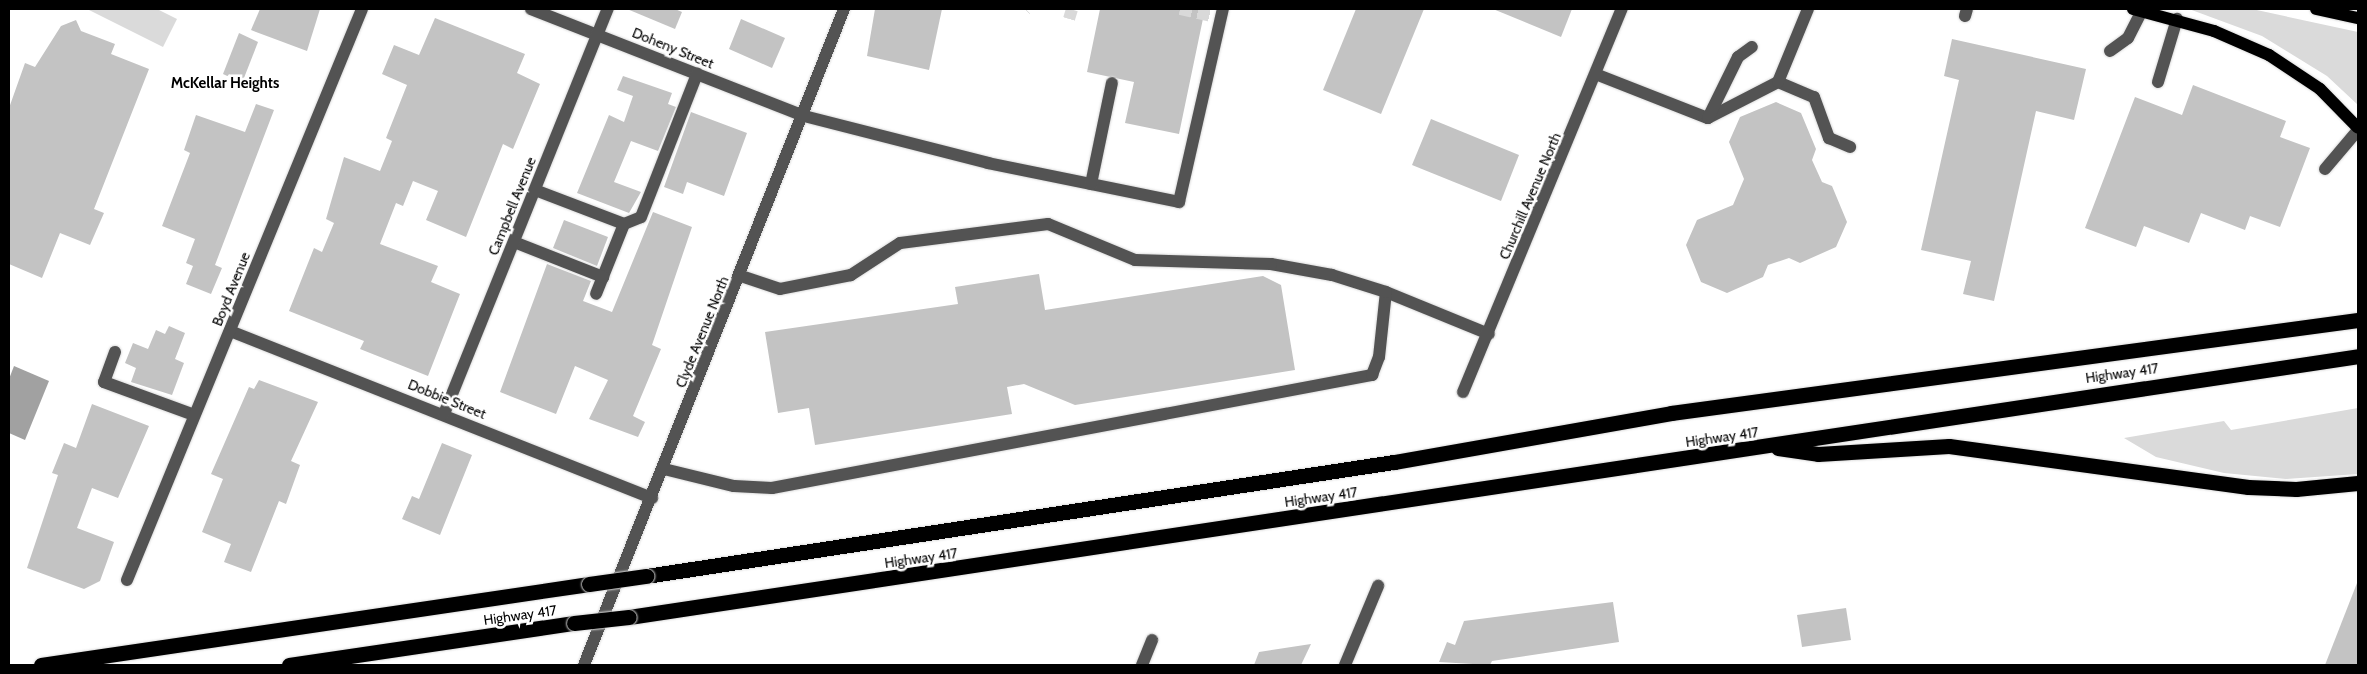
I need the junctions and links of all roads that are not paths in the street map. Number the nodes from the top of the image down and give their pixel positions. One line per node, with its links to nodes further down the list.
1 (362, 9): 34 (street, Boyd Avenue)
2 (531, 9): 12 (street, Doheny Street)
3 (608, 9): 12 (street, Campbell Avenue)
4 (844, 9): 20 (street, Clyde Avenue North)
5 (1223, 9): 25 (street, Doheny Street)
6 (1622, 9): 16 (street, Churchill Avenue North)
7 (1808, 9): 17 (street)
8 (2316, 9): 10 (main road)
9 (2138, 10): 11 (main road); 14 (street)
10 (2358, 18)
11 (2177, 19): 18 (street); 22 (main road)
12 (598, 34): 15 (street, Doheny Street); 26 (street, Campbell Avenue)
13 (1752, 47): 21 (street)
14 (2110, 51)
15 (697, 74): 20 (street, Doheny Street); 27 (street)
16 (1598, 75): 21 (street); 35 (street, Churchill Avenue North)
17 (1778, 82): 21 (street); 23 (street)
18 (2158, 82)
19 (1112, 83): 25 (street)
20 (804, 116): 25 (street, Doheny Street); 29 (street, Clyde Avenue North)
21 (1708, 118)
22 (2358, 129): 24 (street)
23 (1850, 147)
24 (2325, 169)
25 (1091, 184)
26 (535, 190): 27 (street); 28 (street, Campbell Avenue)
27 (624, 224): 30 (street)
28 (514, 242): 30 (street); 39 (street, Campbell Avenue)
29 (741, 276): 31 (street); 42 (street, Clyde Avenue North)
30 (603, 277): 32 (street)
31 (1386, 292): 35 (street); 42 (street)
32 (596, 294)
33 (2358, 320): 48 (highway, bridge)
34 (230, 331): 39 (street, Dobbie Street); 40 (street, Boyd Avenue)
35 (1489, 334): 38 (street, Churchill Avenue North)
36 (115, 352): 40 (street)
37 (2358, 356): 41 (highway, Highway 417)
38 (1463, 392)
39 (444, 414): 44 (street, Dobbie Street)
40 (194, 416): 45 (street, Boyd Avenue)
41 (1767, 447): 43 (highway); 49 (highway, Highway 417, bridge)
42 (664, 469): 44 (street, Clyde Avenue North)
43 (2358, 483)
44 (652, 498): 50 (street, Clyde Avenue North)
45 (127, 580)
46 (1378, 586): 52 (street)
47 (1152, 640): 51 (street)
48 (41, 665)
49 (289, 665)
50 (584, 665)
51 (1142, 665)
52 (1345, 665)

